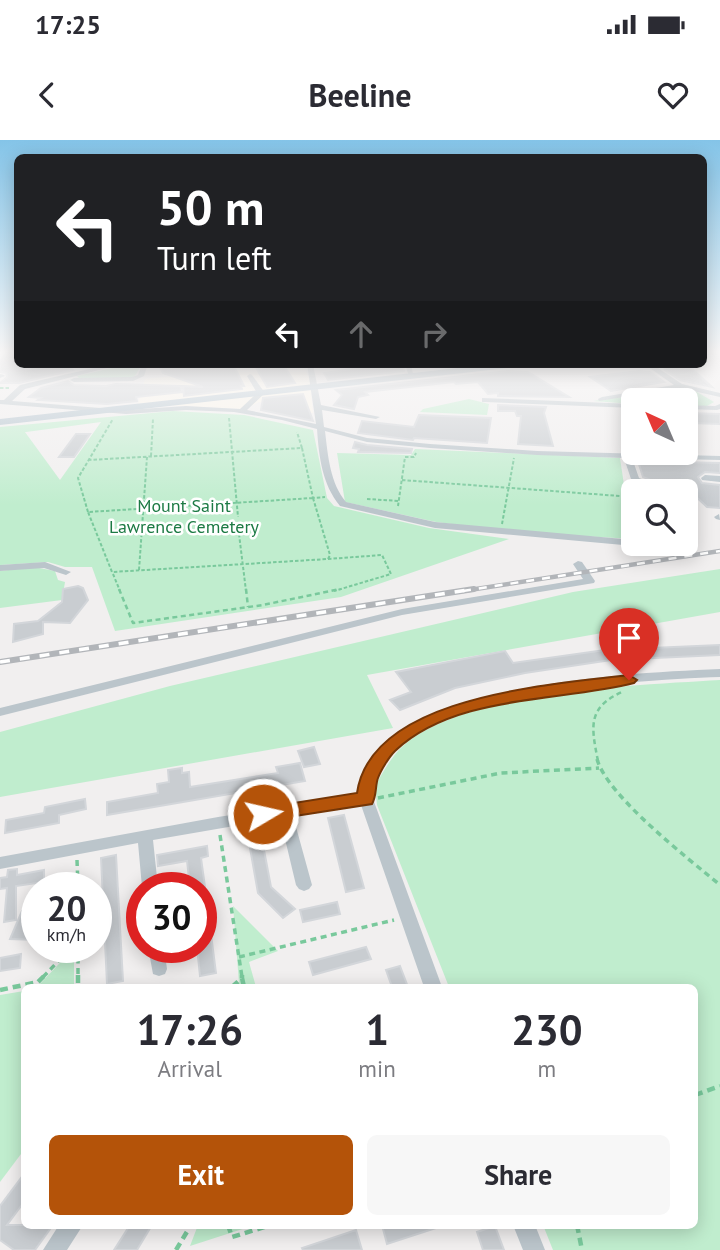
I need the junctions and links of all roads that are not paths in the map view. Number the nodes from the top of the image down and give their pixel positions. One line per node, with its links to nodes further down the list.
1 (3, 402): 12 (street)
2 (198, 402): 12 (main road)
3 (253, 402): 13 (street)
4 (317, 402): 10 (street)
5 (529, 402): 7 (street)
6 (585, 402): 7 (street)
7 (582, 404): 8 (street)
8 (621, 405)
9 (720, 405): 11 (street)
10 (318, 407): 14 (street); 16 (street)
11 (698, 407)
12 (111, 414): 13 (street); 15 (main road)
13 (240, 415): 16 (street)
14 (376, 417)
15 (0, 422)
16 (321, 428): 17 (street); 22 (street)
17 (621, 455)
18 (698, 457): 19 (street)
19 (720, 458)
20 (705, 478): 21 (street)
21 (720, 479)
22 (621, 542)
23 (578, 564): 27 (street)
24 (0, 568): 25 (street)
25 (66, 572)
26 (720, 673): 28 (street)
27 (0, 712)
28 (366, 799): 29 (street); 36 (street)
29 (285, 811): 30 (street); 33 (street)
30 (145, 836): 31 (street); 32 (street)
31 (0, 863)
32 (149, 872)
33 (304, 885)
34 (158, 963): 35 (street)
35 (159, 969)
36 (432, 984)
37 (69, 1229): 39 (street)
38 (526, 1229): 40 (street)
39 (54, 1250)
40 (534, 1250)

